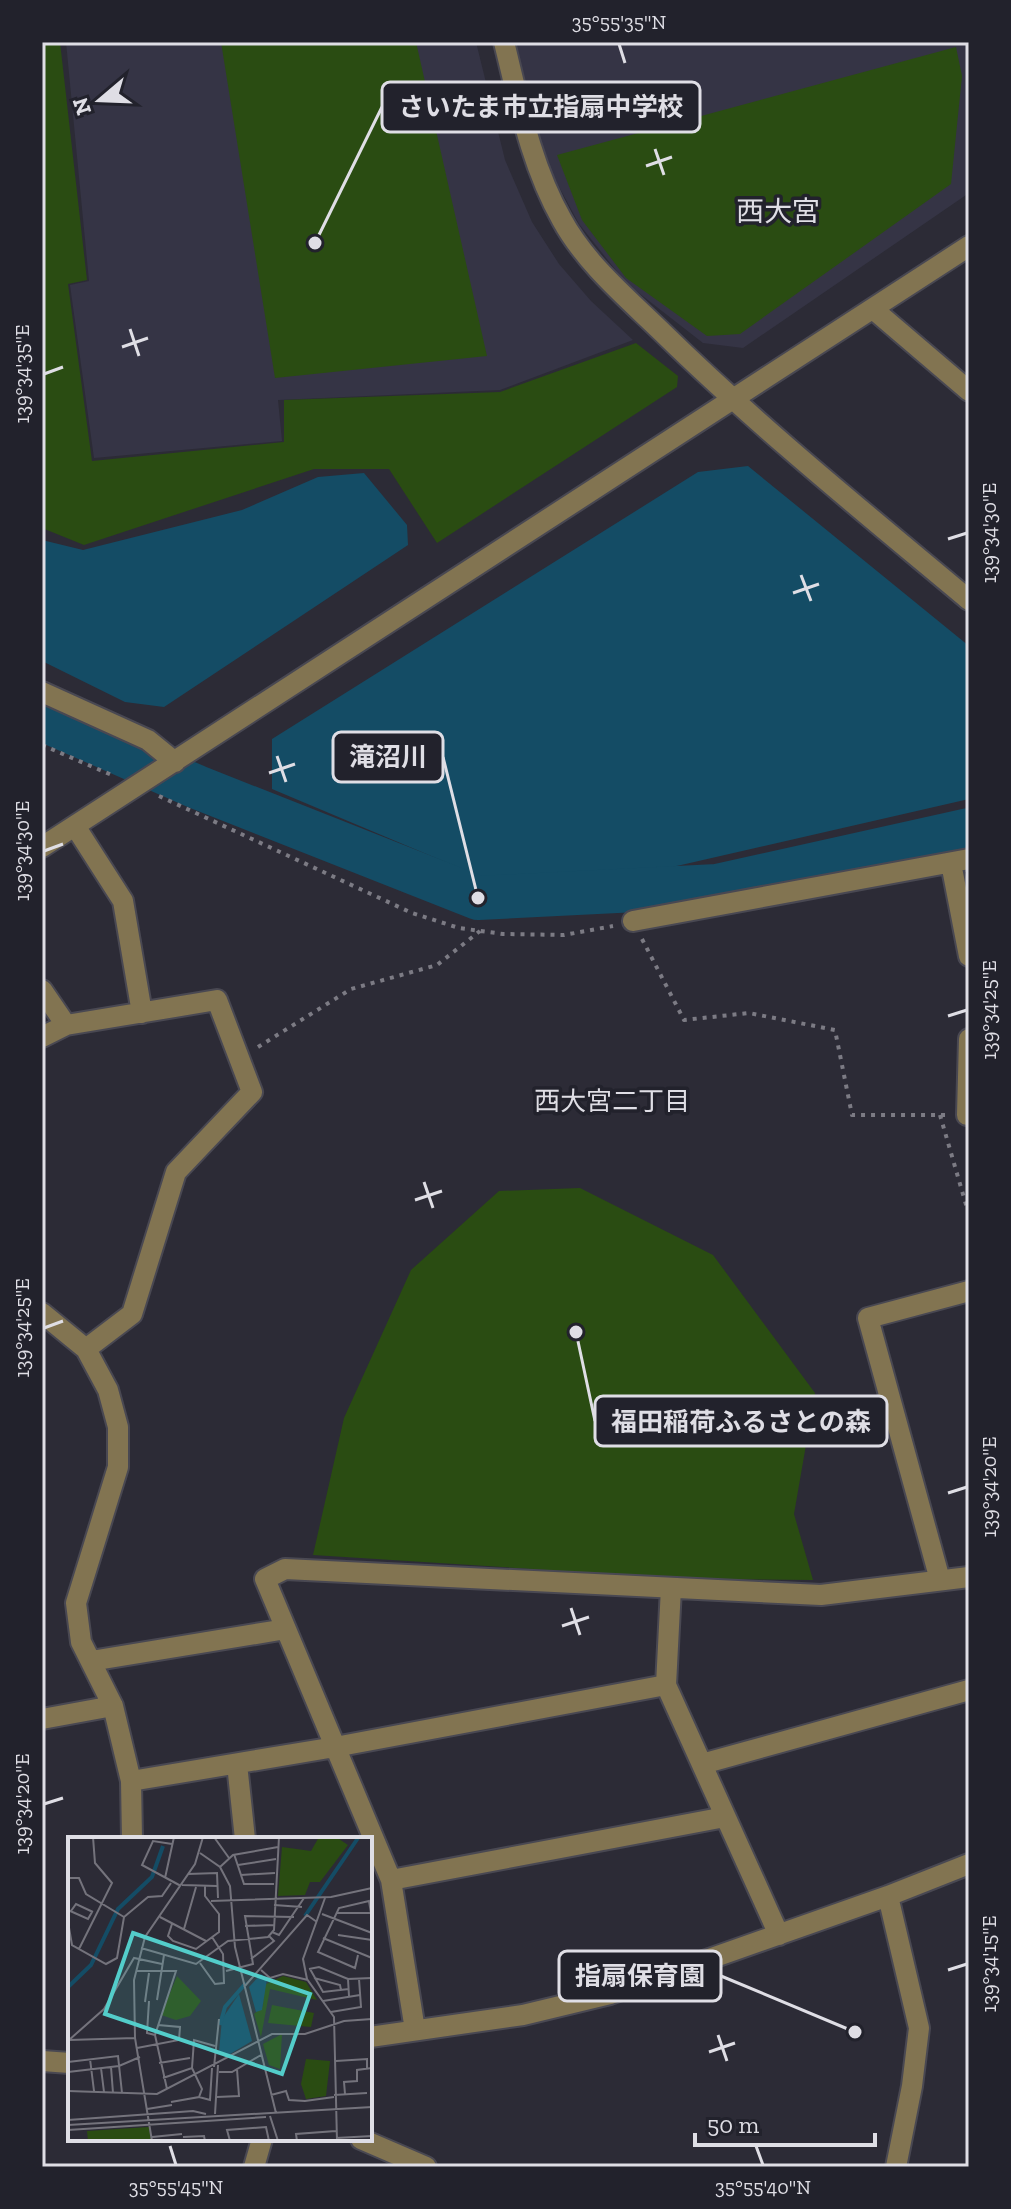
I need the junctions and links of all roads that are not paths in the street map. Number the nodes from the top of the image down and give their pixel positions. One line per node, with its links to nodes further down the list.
1 (504, 42): 5 (street)
2 (969, 246): 3 (street)
3 (873, 309): 4 (street); 5 (street)
4 (969, 391)
5 (733, 401): 6 (street); 8 (street)
6 (969, 600)
7 (42, 692): 8 (street)
8 (172, 764): 9 (street)
9 (75, 826): 10 (street); 15 (street)
10 (42, 847)
11 (960, 861): 12 (street); 13 (street)
12 (633, 921)
13 (969, 956)
14 (42, 990): 16 (street)
15 (142, 1013): 16 (street); 22 (street)
16 (66, 1025): 17 (street)
17 (42, 1037)
18 (969, 1039): 19 (street)
19 (968, 1115)
20 (969, 1291): 24 (street)
21 (42, 1313): 22 (street)
22 (86, 1349): 27 (street)
23 (969, 1577): 24 (street)
24 (940, 1580): 25 (street)
25 (671, 1588): 26 (street); 28 (street)
26 (286, 1629): 27 (street); 32 (street)
27 (91, 1661): 30 (street)
28 (666, 1685): 32 (street); 34 (street)
29 (969, 1690): 34 (street)
30 (113, 1706): 31 (street); 35 (street)
31 (42, 1719)
32 (335, 1747): 33 (street); 40 (street)
33 (237, 1764): 35 (street); 38 (street)
34 (702, 1764): 36 (street)
35 (131, 1781): 37 (street)
36 (725, 1817): 40 (street); 42 (street)
37 (132, 1837)
38 (245, 1837)
39 (969, 1864): 41 (street)
40 (391, 1880): 43 (street)
41 (888, 1896): 42 (street); 51 (street)
42 (779, 1935): 43 (street)
43 (415, 2030): 44 (street)
44 (372, 2037)
45 (42, 2061): 46 (street)
46 (68, 2063)
47 (261, 2141): 49 (street)
48 (366, 2141): 50 (street)
49 (254, 2167)
50 (426, 2167)
51 (896, 2167)

